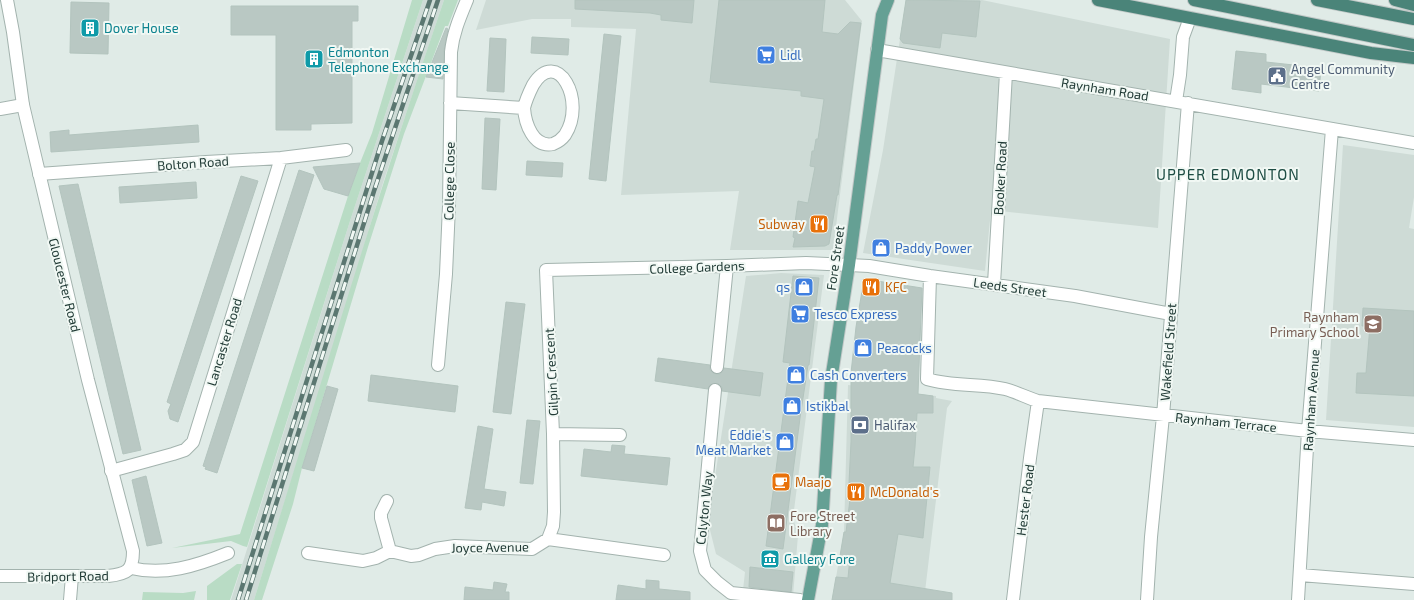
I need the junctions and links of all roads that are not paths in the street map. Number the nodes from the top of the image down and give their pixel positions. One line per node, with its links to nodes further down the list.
1 (7, 0): 19 (street, Gloucester Road)
2 (467, 0): 18 (street, College Close)
3 (878, 0): 10 (main road, Fore Street)
4 (888, 0): 10 (main road, Fore Street)
5 (1098, 0): 11 (highway)
6 (1194, 0): 13 (highway)
7 (1317, 0): 12 (highway)
8 (1395, 0): 9 (highway)
9 (1414, 5)
10 (882, 15): 14 (main road, Fore Street)
11 (1190, 18): 15 (highway); 17 (street, Wakefield Street)
12 (1414, 20)
13 (1414, 45)
14 (877, 50): 16 (street, Raynham Road); 27 (main road, Fore Street)
15 (1414, 58)
16 (1006, 73): 17 (street, Raynham Road); 31 (street, Booker Road)
17 (1182, 102): 22 (street, Raynham Road); 32 (street, Wakefield Street)
18 (450, 103): 20 (street); 33 (street, College Close)
19 (23, 106): 21 (street); 26 (street, Gloucester Road)
20 (524, 108): 20 (street)
21 (0, 109)
22 (1332, 129): 23 (street, Raynham Road); 38 (street, Raynham Avenue)
23 (1414, 143)
24 (346, 150): 25 (street, Bolton Road)
25 (281, 158): 26 (street, Bolton Road); 42 (street, Lancaster Road)
26 (39, 174): 42 (street, Gloucester Road)
27 (849, 265): 28 (street, College Gardens); 30 (street, Leeds Street); 57 (main road, Fore Street)
28 (727, 266): 29 (street, College Gardens); 34 (street)
29 (546, 270): 39 (street, Gilpin Crescent)
30 (930, 276): 31 (street, Leeds Street); 36 (street, Raynham Terrace)
31 (994, 284): 32 (street, Leeds Street)
32 (1171, 314): 37 (street, Wakefield Street)
33 (438, 365)
34 (718, 366)
35 (715, 390): 56 (street, Colyton Way)
36 (1038, 401): 37 (street, Raynham Terrace); 58 (street, Hester Road)
37 (1163, 416): 38 (street, Raynham Terrace); 59 (street, Wakefield Street)
38 (1308, 431): 41 (street, Raynham Terrace); 51 (street, Raynham Avenue)
39 (554, 434): 40 (street); 43 (street, Gilpin Crescent)
40 (620, 435)
41 (1414, 440)
42 (111, 471): 50 (street, Gloucester Road)
43 (554, 474): 45 (street, Joyce Avenue)
44 (386, 501): 46 (street)
45 (548, 539): 46 (street, Joyce Avenue); 49 (street)
46 (390, 550): 47 (street)
47 (308, 553)
48 (228, 554): 50 (street)
49 (664, 555)
50 (130, 568): 53 (street, Bridport Road)
51 (1300, 575): 54 (street); 60 (street, Raynham Avenue)
52 (0, 576): 53 (street, Bridport Road)
53 (72, 576): 55 (street)
54 (1414, 584)
55 (70, 600)
56 (800, 600)
57 (808, 600)
58 (1013, 600)
59 (1148, 600)
60 (1298, 600)

